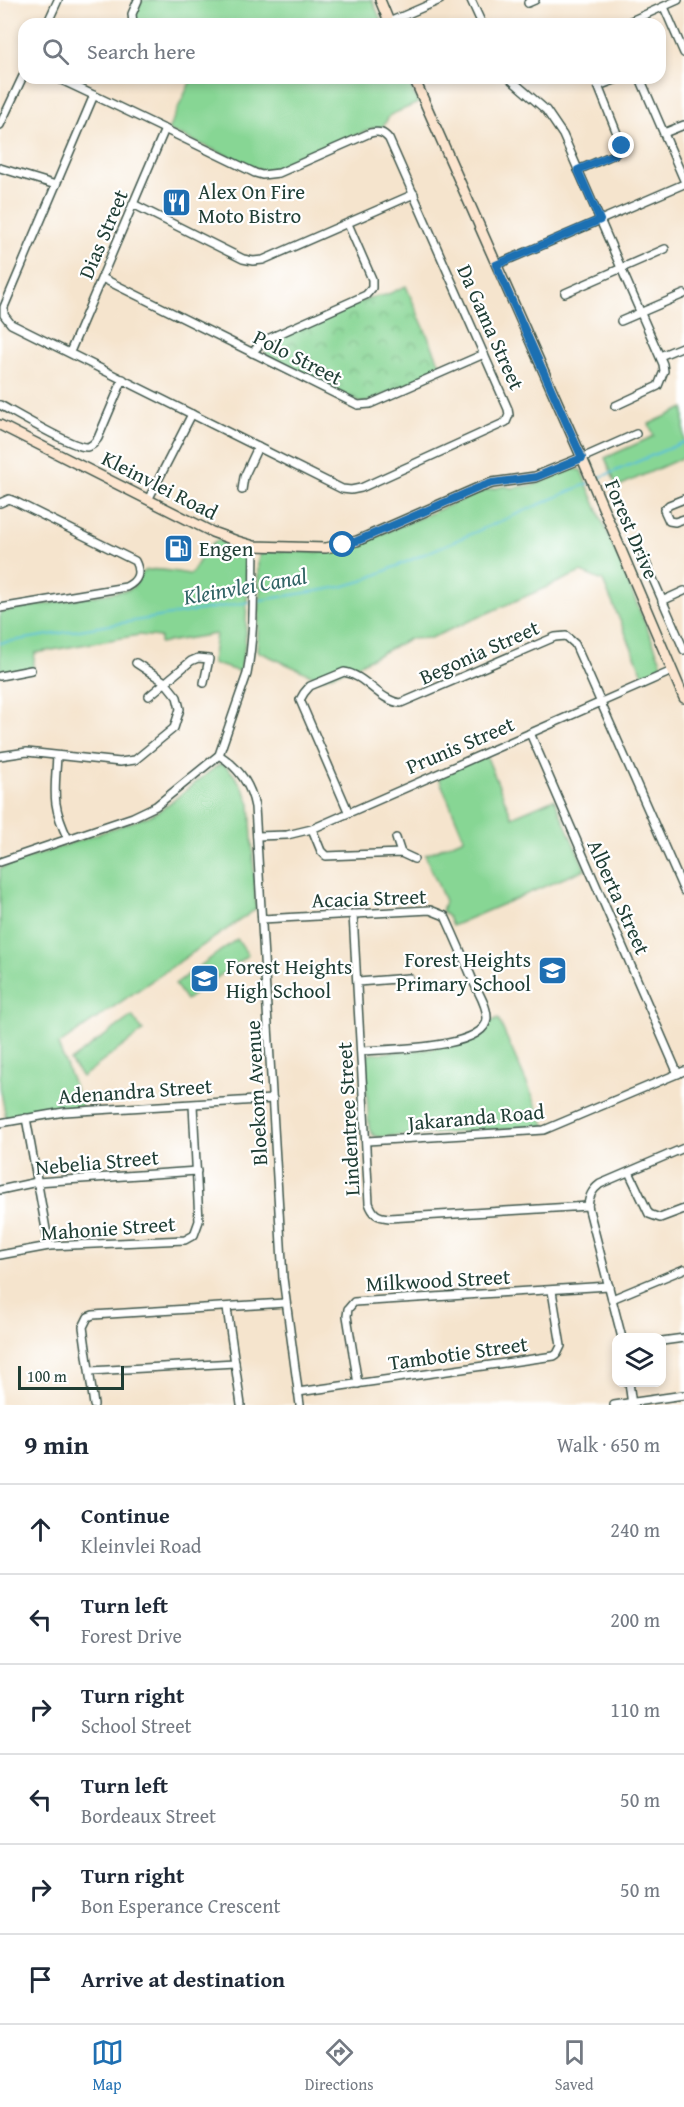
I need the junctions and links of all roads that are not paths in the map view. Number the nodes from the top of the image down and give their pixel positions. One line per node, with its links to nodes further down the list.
1 (58, 0): 8 (street)
2 (138, 0): 9 (street)
3 (380, 0): 10 (street)
4 (440, 0): 11 (street)
5 (471, 0): 12 (street)
6 (678, 0): 7 (street)
7 (663, 7): 13 (street); 14 (street)
8 (50, 18)
9 (132, 18)
10 (388, 18)
11 (401, 18)
12 (479, 18)
13 (638, 18)
14 (684, 52)
15 (19, 84): 23 (street)
16 (70, 84): 22 (street)
17 (417, 84): 36 (street, Forest Drive)
18 (516, 84): 28 (street)
19 (604, 84): 21 (street)
20 (643, 84): 26 (street)
21 (598, 86): 28 (street)
22 (94, 95): 25 (street); 30 (street, Da Gama Street)
23 (0, 125)
24 (684, 125): 26 (street)
25 (165, 129): 31 (street, Da Gama Street); 32 (street, Dias Street)
26 (664, 133): 29 (street)
27 (0, 168): 30 (street)
28 (578, 170): 33 (street)
29 (684, 182): 33 (street)
30 (56, 184): 44 (street, Da Gama Street)
31 (414, 194): 34 (street); 46 (street, Da Gama Street)
32 (133, 204): 34 (street); 38 (street, Dias Street)
33 (600, 220): 36 (street); 37 (street)
34 (348, 224): 45 (street)
35 (664, 249): 37 (street)
36 (496, 265): 55 (street, Forest Drive)
37 (621, 268): 39 (street); 41 (street)
38 (102, 278): 44 (street, Dias Street); 45 (street, Polo Street)
39 (565, 293)
40 (684, 294): 41 (street)
41 (640, 313): 42 (street); 47 (street)
42 (621, 321)
43 (684, 346): 47 (street)
44 (70, 352): 48 (street, Da Gama Street)
45 (252, 353): 46 (street, Polo Street)
46 (484, 354): 54 (street, Da Gama Street)
47 (660, 356): 50 (street)
48 (123, 379): 49 (street); 51 (street, Da Gama Street)
49 (0, 405)
50 (615, 406)
51 (192, 414): 54 (street, Da Gama Street); 58 (street)
52 (0, 425): 58 (street, Kleinvlei Road)
53 (636, 434): 55 (street)
54 (258, 447): 56 (street)
55 (582, 458): 61 (street, Kleinvlei Road); 69 (street, Forest Drive)
56 (242, 490)
57 (684, 499): 60 (street)
58 (148, 500): 61 (street, Kleinvlei Road)
59 (0, 503): 65 (street)
60 (684, 519)
61 (254, 546): 77 (street)
62 (643, 556): 64 (street, Forest Drive)
63 (684, 591): 64 (street)
64 (662, 601): 66 (street, Forest Drive)
65 (0, 608)
66 (684, 650)
67 (136, 663): 71 (street)
68 (32, 670): 70 (street)
69 (672, 671): 74 (street, Forest Drive); 75 (street, Prunis Street)
70 (0, 676)
71 (165, 682): 72 (street); 73 (street); 79 (street)
72 (204, 683)
73 (149, 696)
74 (684, 698)
75 (601, 702): 76 (street, Prunis Street); 80 (street, Begonia Street); 88 (street, Begonia Street)
76 (530, 733): 80 (street, Prunis Street); 94 (street, Alberta Street)
77 (219, 754): 82 (street, Bloekom Avenue); 84 (street)
78 (0, 756): 79 (street)
79 (57, 756): 84 (street)
80 (348, 811): 81 (street, Prunis Street)
81 (312, 828): 82 (street, Prunis Street); 85 (street)
82 (257, 836): 90 (street, Bloekom Avenue)
83 (396, 838): 85 (street)
84 (68, 839): 87 (street)
85 (401, 852): 86 (street)
86 (414, 859)
87 (0, 862)
88 (684, 891)
89 (353, 914): 90 (street, Acacia Street); 92 (street, Lindentree Street); 93 (street, Acacia Street)
90 (262, 919): 95 (street, Bloekom Avenue)
91 (409, 978): 92 (street)
92 (358, 982): 93 (street, Lindentree Street)
93 (361, 1051): 99 (street, Lindentree Street)
94 (681, 1072): 99 (street, Jakaranda Road)
95 (273, 1099): 96 (street, Adenandra Street); 113 (street, Bloekom Avenue)
96 (193, 1104): 97 (street, Adenandra Street); 101 (street, Mahonie Street)
97 (26, 1118): 98 (street, Adenandra Street); 103 (street)
98 (0, 1123)
99 (367, 1141): 105 (street, Lindentree Street)
100 (684, 1148): 102 (street)
101 (197, 1171): 103 (street, Nebelia Street); 107 (street, Mahonie Street)
102 (629, 1172): 105 (street); 106 (street)
103 (37, 1182): 104 (street, Nebelia Street); 107 (street)
104 (0, 1190)
105 (588, 1206): 110 (street)
106 (684, 1209)
107 (49, 1246): 108 (street, Mahonie Street)
108 (0, 1255)
109 (684, 1269): 112 (street)
110 (609, 1286): 111 (street, Milkwood Street); 112 (street)
111 (552, 1291): 120 (street, Tambotie Street); 120 (street, Milkwood Street)
112 (612, 1299): 115 (street)
113 (285, 1303): 114 (street); 122 (street, Bloekom Avenue)
114 (227, 1308): 118 (street); 119 (street)
115 (621, 1333)
116 (684, 1338): 117 (street)
117 (666, 1340)
118 (235, 1363): 119 (street); 126 (street)
119 (90, 1371): 125 (street)
120 (358, 1384): 122 (street, Tambotie Street)
121 (629, 1387): 124 (street)
122 (298, 1392): 127 (street, Bloekom Avenue)
123 (684, 1395): 124 (street)
124 (631, 1404): 128 (street)
125 (94, 1405)
126 (241, 1405)
127 (300, 1405)
128 (614, 1405)

